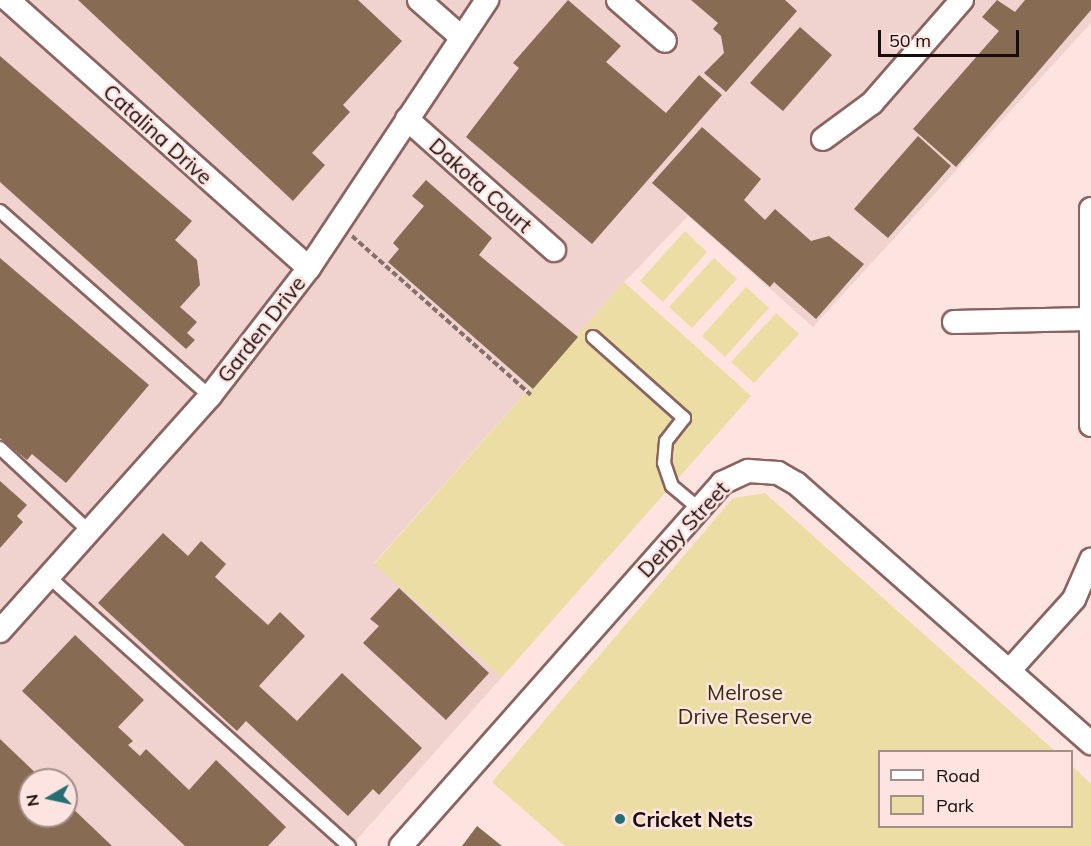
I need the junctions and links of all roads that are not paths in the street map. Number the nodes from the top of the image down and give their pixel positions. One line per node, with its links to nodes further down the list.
1 (8, 0): 13 (street, Catalina Drive)
2 (419, 0): 6 (street)
3 (487, 0): 6 (street, Garden Drive)
4 (618, 0): 7 (street)
5 (962, 0): 9 (street)
6 (461, 37): 8 (street, Garden Drive)
7 (665, 40)
8 (407, 119): 12 (street, Dakota Court); 13 (street, Garden Drive)
9 (822, 139)
10 (1091, 209): 14 (street)
11 (0, 212): 17 (lane)
12 (554, 250)
13 (309, 268): 17 (street, Garden Drive)
14 (1088, 319): 15 (street); 18 (street)
15 (954, 322)
16 (593, 337): 20 (lane)
17 (210, 396): 21 (street, Garden Drive)
18 (1091, 425)
19 (0, 448): 21 (lane)
20 (698, 508): 25 (street, Derby Street); 28 (street, Derby Street)
21 (89, 531): 23 (street, Garden Drive)
22 (1091, 560): 25 (street)
23 (49, 577): 24 (street, Garden Drive); 27 (lane)
24 (0, 631)
25 (1009, 671): 26 (street, Derby Street)
26 (1091, 743)
27 (349, 846)
28 (401, 846)

